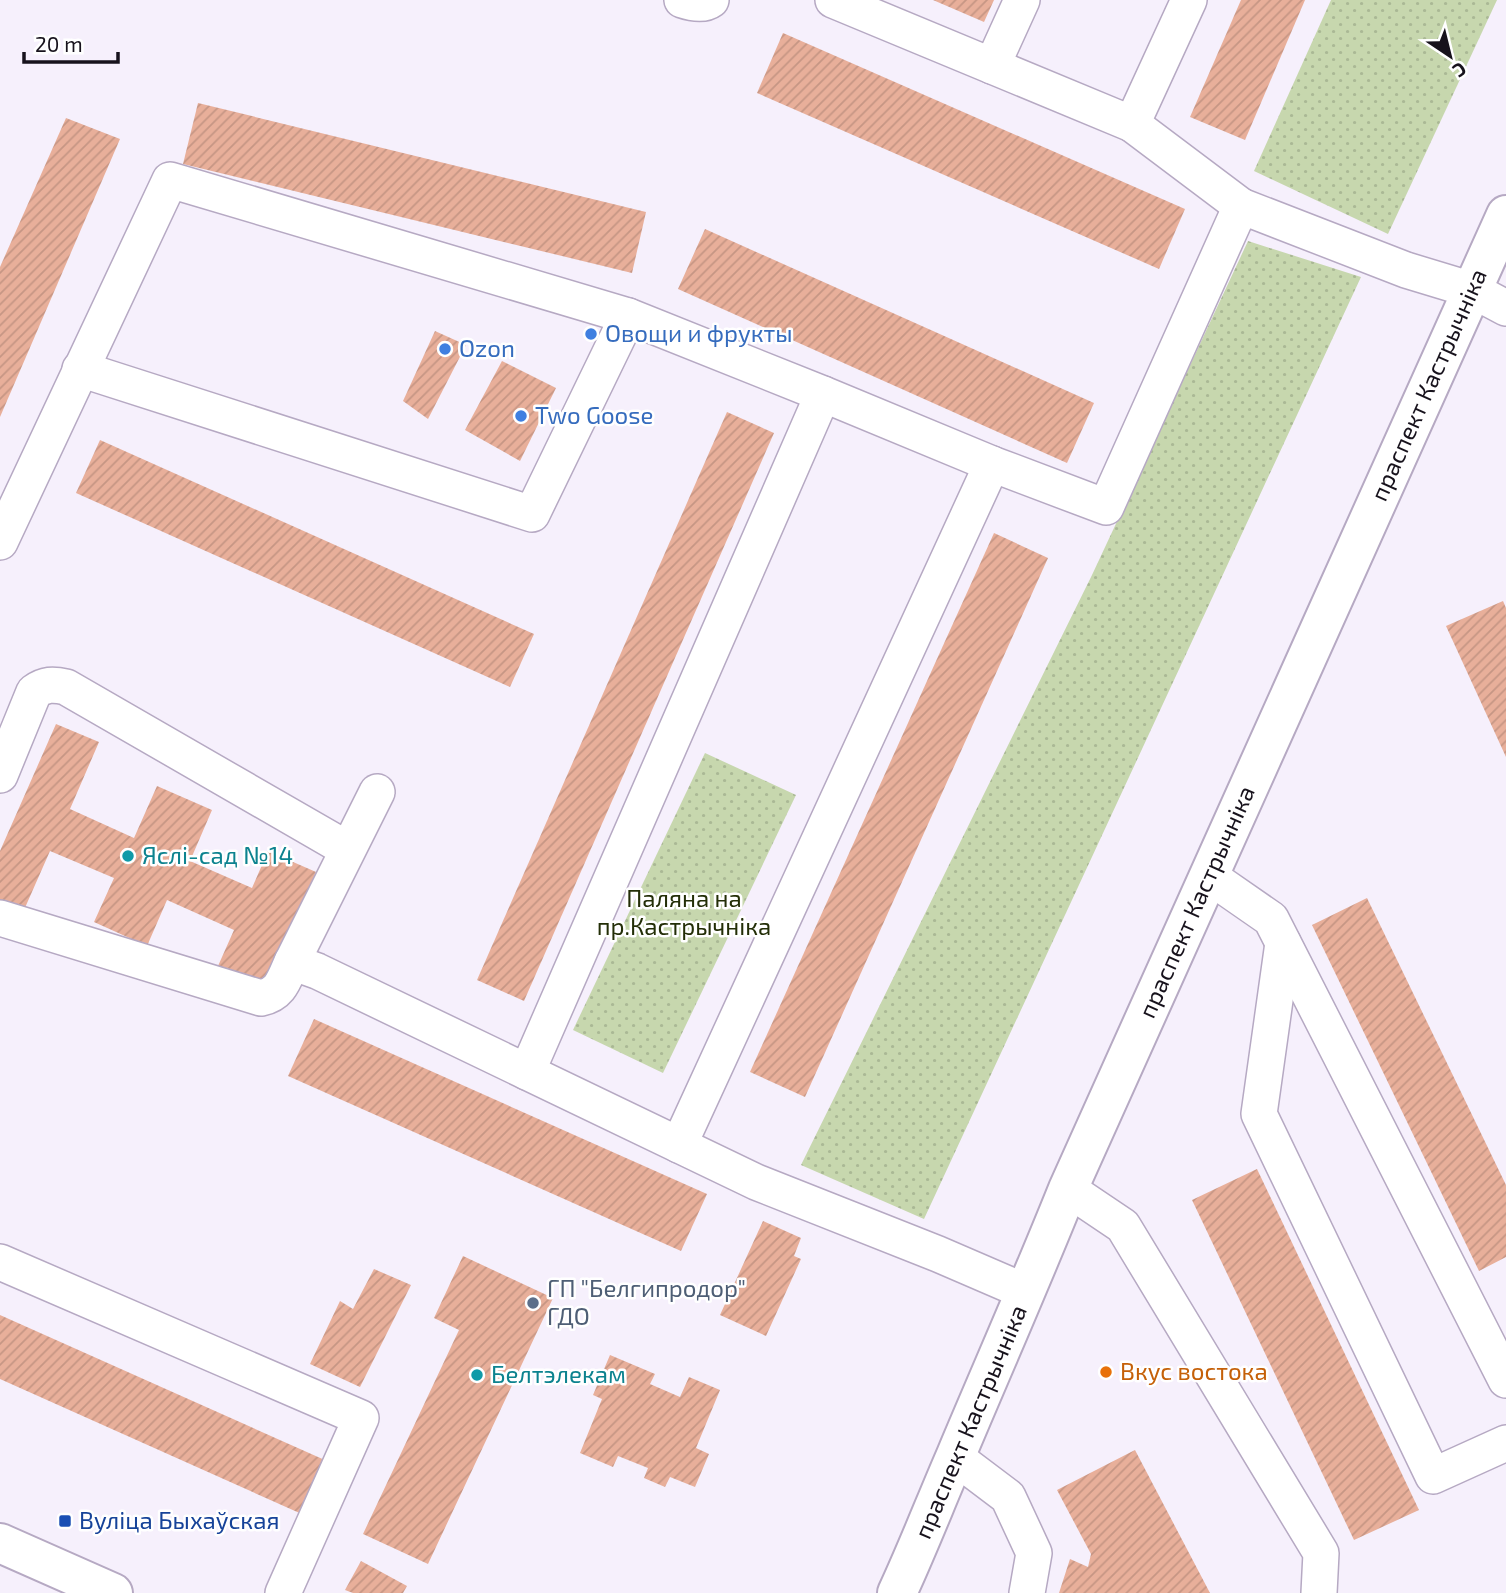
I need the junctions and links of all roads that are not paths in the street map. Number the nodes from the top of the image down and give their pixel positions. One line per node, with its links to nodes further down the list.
1 (682, 0): 2 (lane)
2 (711, 0)
3 (833, 0): 6 (lane)
4 (1022, 0): 6 (lane)
5 (1189, 0): 7 (lane)
6 (992, 66): 7 (lane)
7 (1132, 124): 8 (lane)
8 (1241, 206): 10 (lane); 15 (lane)
9 (1506, 215): 10 (main road, праспект Кастрычніка)
10 (1472, 290): 11 (lane); 20 (main road, праспект Кастрычніка)
11 (1506, 308)
12 (628, 316): 13 (lane); 13 (lane); 14 (lane)
13 (80, 369): 16 (lane)
14 (824, 394): 15 (lane); 24 (lane)
15 (992, 464): 25 (lane)
16 (0, 542)
17 (0, 775): 19 (lane)
18 (377, 792): 19 (lane)
19 (347, 849): 23 (lane)
20 (1209, 876): 22 (lane); 26 (main road, праспект Кастрычніка)
21 (0, 918): 23 (lane)
22 (1283, 943): 29 (lane); 30 (lane)
23 (292, 962): 24 (lane)
24 (527, 1072): 25 (lane)
25 (679, 1144): 28 (lane)
26 (1068, 1189): 28 (main road, праспект Кастрычніка); 37 (lane)
27 (0, 1262): 34 (lane)
28 (1026, 1292): 31 (main road, праспект Кастрычніка)
29 (1506, 1380)
30 (1506, 1443)
31 (955, 1457): 35 (main road, праспект Кастрычніка); 36 (lane)
32 (0, 1543): 33 (main road)
33 (113, 1593)
34 (283, 1593)
35 (897, 1593)
36 (1027, 1593)
37 (1319, 1593)

